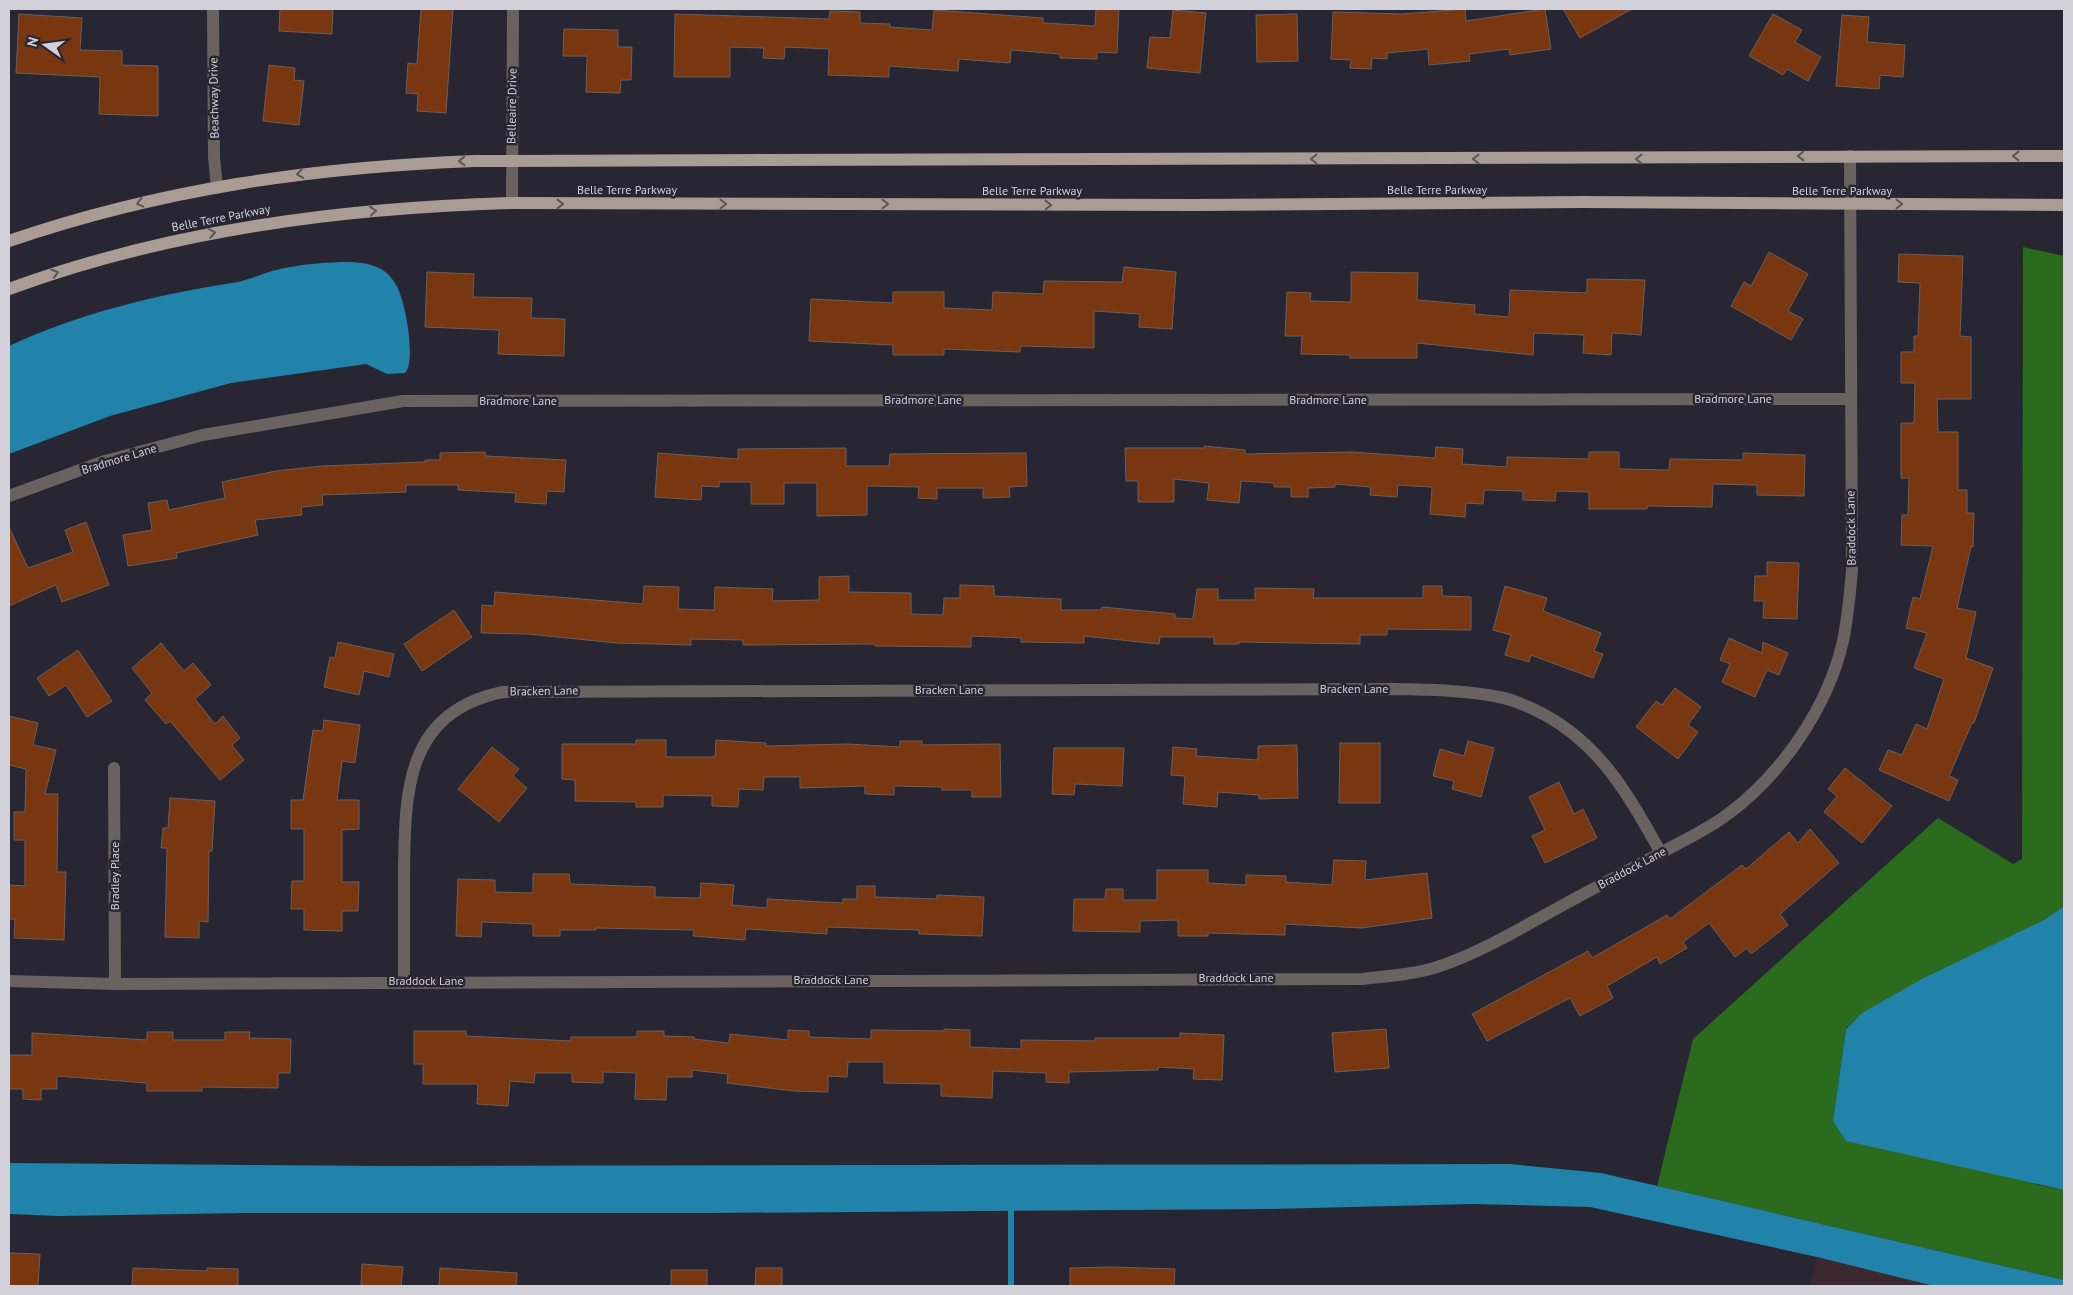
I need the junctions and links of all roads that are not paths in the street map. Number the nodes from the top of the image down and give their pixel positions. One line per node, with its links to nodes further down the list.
1 (213, 9): 6 (street, Beachway Drive)
2 (513, 9): 5 (street, Belleaire Drive)
3 (1850, 156): 4 (main road, one-way to 3); 5 (main road, one-way to 5); 8 (street, Braddock Lane)
4 (2064, 156)
5 (511, 161): 6 (main road, one-way to 6); 7 (street, Belleaire Drive)
6 (217, 187): 10 (main road, one-way to 10)
7 (512, 203): 8 (main road, Belle Terre Parkway, one-way to 8); 11 (main road, Belle Terre Parkway, one-way to 7)
8 (1850, 205): 9 (main road, Belle Terre Parkway, one-way to 9); 12 (street, Braddock Lane)
9 (2064, 205)
10 (9, 241)
11 (9, 289)
12 (1849, 399): 13 (street, Bradmore Lane); 15 (street, Braddock Lane)
13 (9, 496)
14 (114, 768): 18 (street, Bradley Place)
15 (1661, 853): 17 (street, Braddock Lane); 17 (street, Bracken Lane)
16 (9, 982): 18 (street, Braddock Lane)
17 (404, 982): 18 (street, Braddock Lane)
18 (116, 984)

